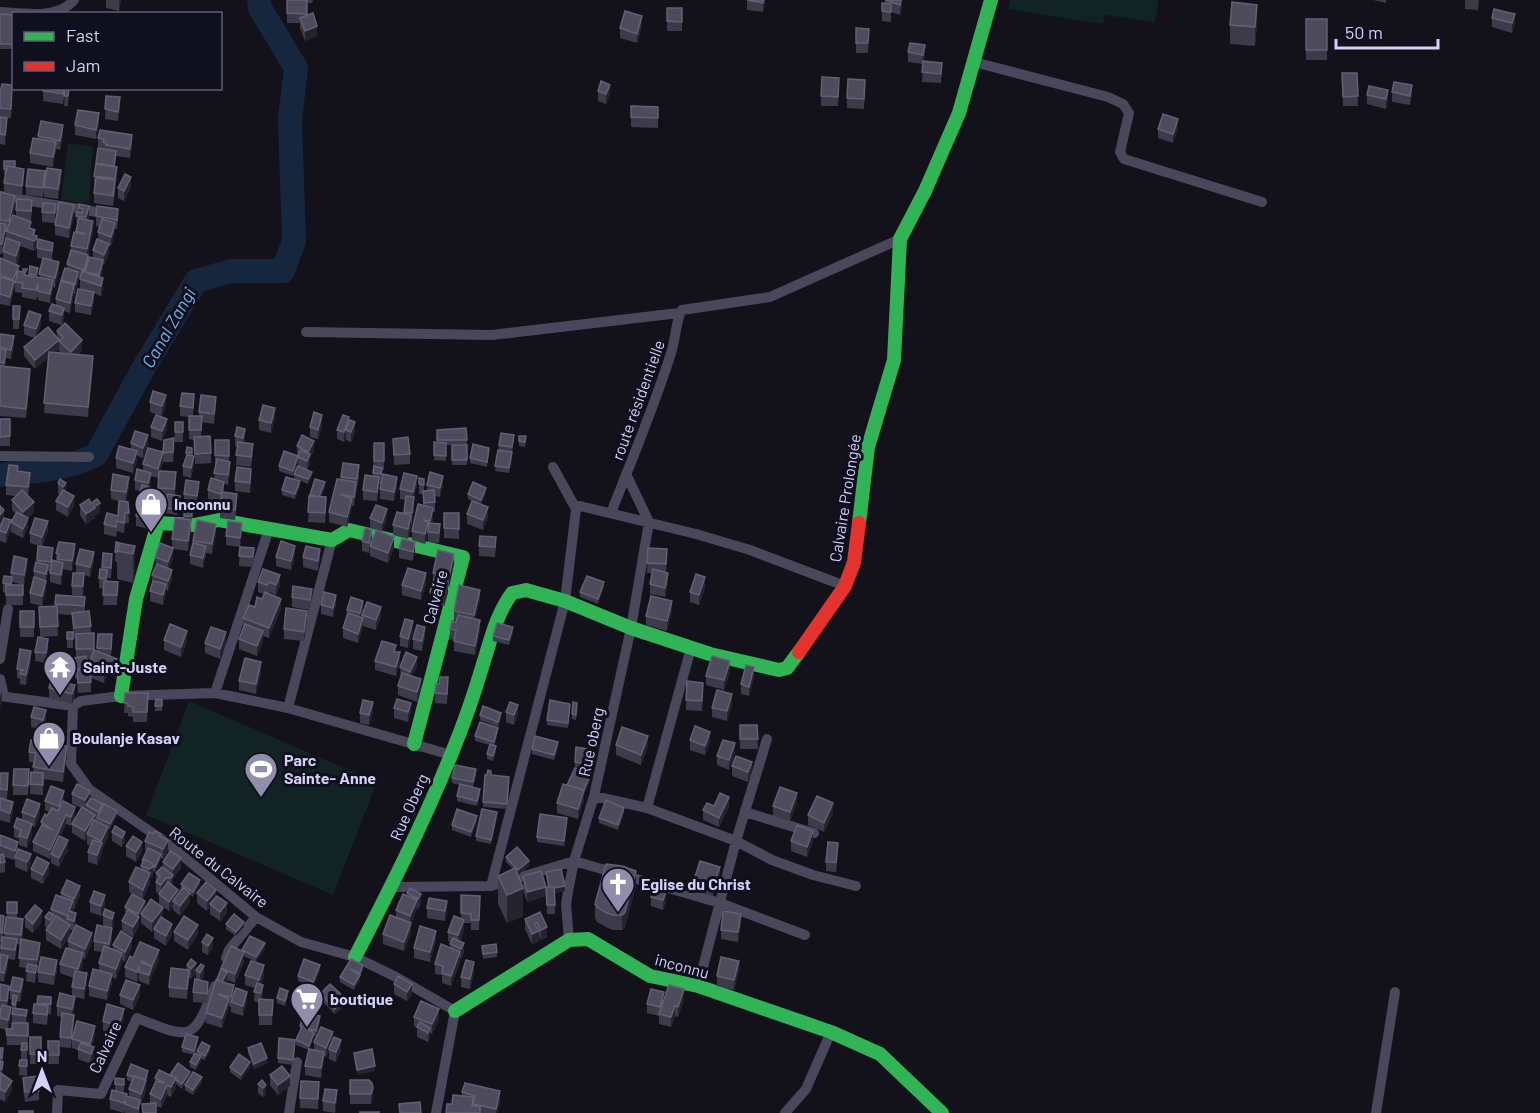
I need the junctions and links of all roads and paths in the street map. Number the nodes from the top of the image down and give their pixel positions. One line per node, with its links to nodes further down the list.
1 (74, 0): 3 (street)
2 (991, 0): 4 (street, Calvaire Prolongée)
3 (52, 12)
4 (974, 62): 6 (street); 8 (street, Calvaire Prolongée)
5 (0, 196): 7 (street)
6 (1262, 202)
7 (110, 214)
8 (900, 239): 9 (street); 20 (street, Calvaire Prolongée)
9 (679, 313): 10 (street); 14 (street, route résidentielle)
10 (306, 332)
11 (0, 456): 12 (street)
12 (89, 457)
13 (552, 467): 15 (street)
14 (626, 474): 16 (street, route résidentielle); 17 (street)
15 (576, 509): 16 (street); 21 (street)
16 (611, 513): 17 (street)
17 (649, 522): 20 (street); 23 (street)
18 (269, 529): 19 (street, Calvaire); 28 (street); 30 (street, Calvaire)
19 (332, 540): 32 (street); 34 (street, Calvaire)
20 (845, 586): 24 (street, Calvaire Prolongée)
21 (565, 601): 23 (street, Calvaire Prolongée); 26 (street, Calvaire Prolongée); 42 (street)
22 (8, 609): 25 (street)
23 (631, 628): 24 (street, Calvaire Prolongée); 36 (street, Rue oberg)
24 (692, 648): 37 (street)
25 (0, 659)
26 (483, 666): 35 (street, Rue Oberg)
27 (0, 679): 29 (street)
28 (215, 693): 30 (street); 32 (street)
29 (3, 696): 31 (street)
30 (121, 696): 31 (street)
31 (73, 706): 46 (street, Route du Calvaire)
32 (288, 708): 34 (street)
33 (767, 740): 38 (street)
34 (414, 744): 35 (street)
35 (451, 754): 44 (street, Rue Oberg)
36 (594, 796): 37 (street); 41 (street, Rue oberg)
37 (647, 808): 40 (street)
38 (745, 812): 39 (street); 40 (street)
39 (814, 833)
40 (736, 841): 43 (street); 45 (street)
41 (574, 861): 42 (street); 45 (street); 48 (street)
42 (491, 886): 44 (street)
43 (856, 886)
44 (392, 887): 49 (street, Rue Oberg)
45 (720, 903): 47 (street); 50 (street)
46 (256, 917): 49 (street, Route du Calvaire); 55 (street, Calvaire)
47 (805, 935)
48 (568, 940): 50 (street, inconnu); 52 (street)
49 (355, 957): 52 (street, Route du Calvaire)
50 (698, 986): 53 (street, inconnu)
51 (1395, 992): 60 (street)
52 (455, 1011): 57 (street)
53 (831, 1032): 58 (street); 59 (street, inconnu)
54 (297, 1062): 56 (street)
55 (57, 1113)
56 (288, 1113)
57 (436, 1113)
58 (785, 1113)
59 (942, 1113)
60 (1376, 1113)

